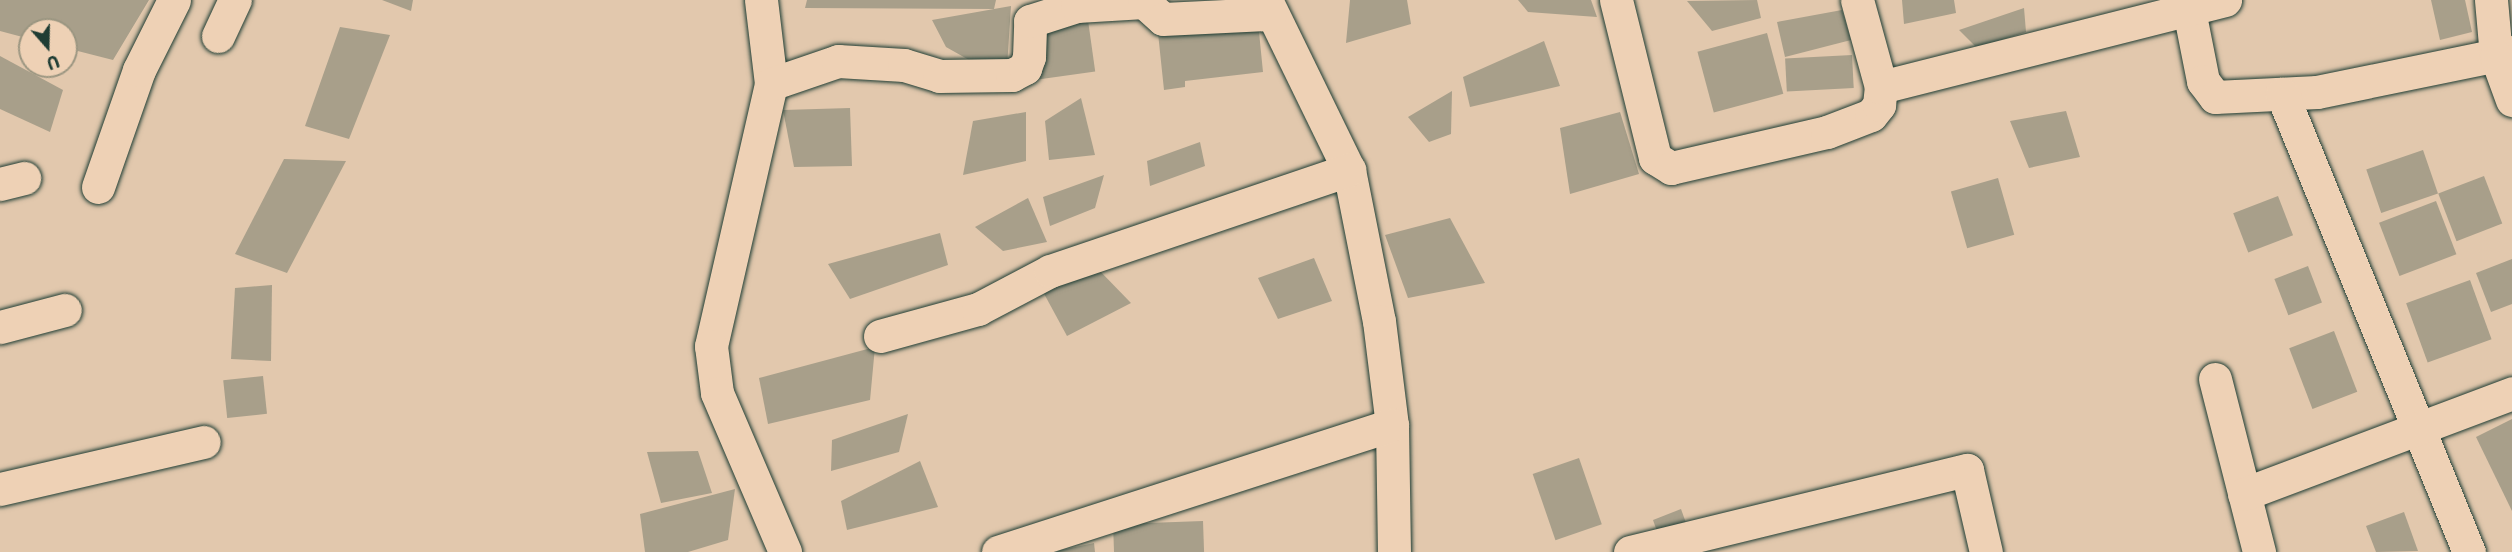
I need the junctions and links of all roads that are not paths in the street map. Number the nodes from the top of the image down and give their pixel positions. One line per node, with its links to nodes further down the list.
1 (174, 0): 17 (street)
2 (235, 0): 10 (street)
3 (760, 0): 12 (street)
4 (1616, 0): 13 (street)
5 (1857, 0): 13 (street)
6 (2225, 0): 8 (street)
7 (2491, 0): 11 (street)
8 (2188, 4): 13 (street); 14 (street)
9 (1268, 7): 12 (street); 16 (street)
10 (218, 36)
11 (2504, 54): 14 (street); 15 (street)
12 (771, 84): 28 (street)
13 (1881, 87)
14 (2282, 94): 23 (street)
15 (2512, 100)
16 (1349, 170): 20 (street); 24 (street)
17 (98, 186)
18 (65, 310): 19 (street)
19 (0, 327)
20 (880, 336)
21 (2215, 379): 27 (street)
22 (2512, 393): 23 (street)
23 (2417, 424): 27 (street); 34 (street)
24 (1392, 425): 29 (street); 30 (street)
25 (204, 442): 26 (street)
26 (0, 489)
27 (2244, 494): 33 (street)
28 (785, 552)
29 (998, 552)
30 (1394, 552)
31 (1630, 552): 32 (street)
32 (1986, 552)
33 (2259, 552)
34 (2469, 552)

